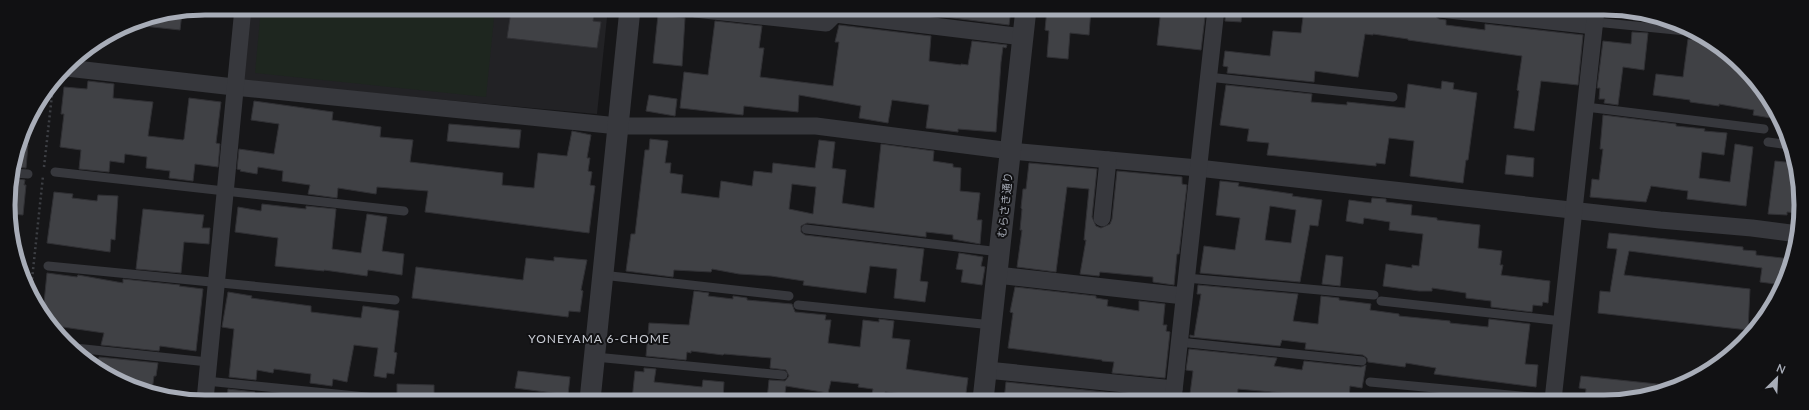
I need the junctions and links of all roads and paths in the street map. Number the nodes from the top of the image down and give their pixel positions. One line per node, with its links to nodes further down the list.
1 (242, 15): 14 (street)
2 (629, 15): 18 (street)
3 (752, 15): 4 (street)
4 (834, 15)
5 (843, 15): 11 (street)
6 (1025, 15): 11 (street, むらさき通り)
7 (1215, 15): 13 (street)
8 (1526, 15): 9 (street)
9 (1595, 19): 10 (lane); 17 (street)
10 (1678, 30)
11 (1023, 37): 22 (street, むらさき通り)
12 (73, 69): 14 (street)
13 (1208, 77): 16 (lane); 24 (street)
14 (234, 88): 18 (street); 28 (street)
15 (52, 91): 37 (path)
16 (1393, 97)
17 (1586, 108): 19 (lane); 29 (street)
18 (618, 126): 22 (street); 38 (street)
19 (1764, 129)
20 (1768, 142): 21 (lane)
21 (1784, 144)
22 (1011, 151): 23 (street); 34 (street, むらさき通り)
23 (1108, 160): 24 (street); 31 (street)
24 (1198, 168): 29 (street); 40 (street)
25 (55, 172): 28 (lane)
26 (18, 173): 27 (lane)
27 (28, 174)
28 (224, 191): 30 (lane); 41 (street)
29 (1574, 210): 33 (street); 47 (street)
30 (404, 211)
31 (1102, 218)
32 (806, 229): 34 (lane)
33 (1791, 233)
34 (1000, 252): 39 (street, むらさき通り)
35 (48, 266): 41 (lane)
36 (28, 274): 37 (path)
37 (32, 275): 42 (path)
38 (602, 275): 43 (lane); 51 (street)
39 (997, 275): 44 (street); 48 (street, むらさき通り)
40 (1186, 278): 44 (street); 47 (lane)
41 (216, 282): 45 (lane); 53 (street)
42 (31, 283)
43 (789, 296)
44 (1184, 296): 49 (street)
45 (395, 300)
46 (798, 305): 48 (lane)
47 (1562, 321): 64 (street)
48 (992, 325): 54 (street, むらさき通り)
49 (1179, 342): 52 (lane); 62 (street)
50 (81, 349): 53 (lane)
51 (595, 357): 55 (lane); 60 (street)
52 (1362, 361)
53 (208, 362): 56 (street)
54 (987, 370): 61 (street, むらさき通り); 62 (street)
55 (783, 375)
56 (206, 381): 58 (street); 59 (lane)
57 (1370, 382): 63 (lane)
58 (205, 395)
59 (346, 395)
60 (591, 395)
61 (984, 395)
62 (1173, 395)
63 (1502, 395)
64 (1554, 395)

